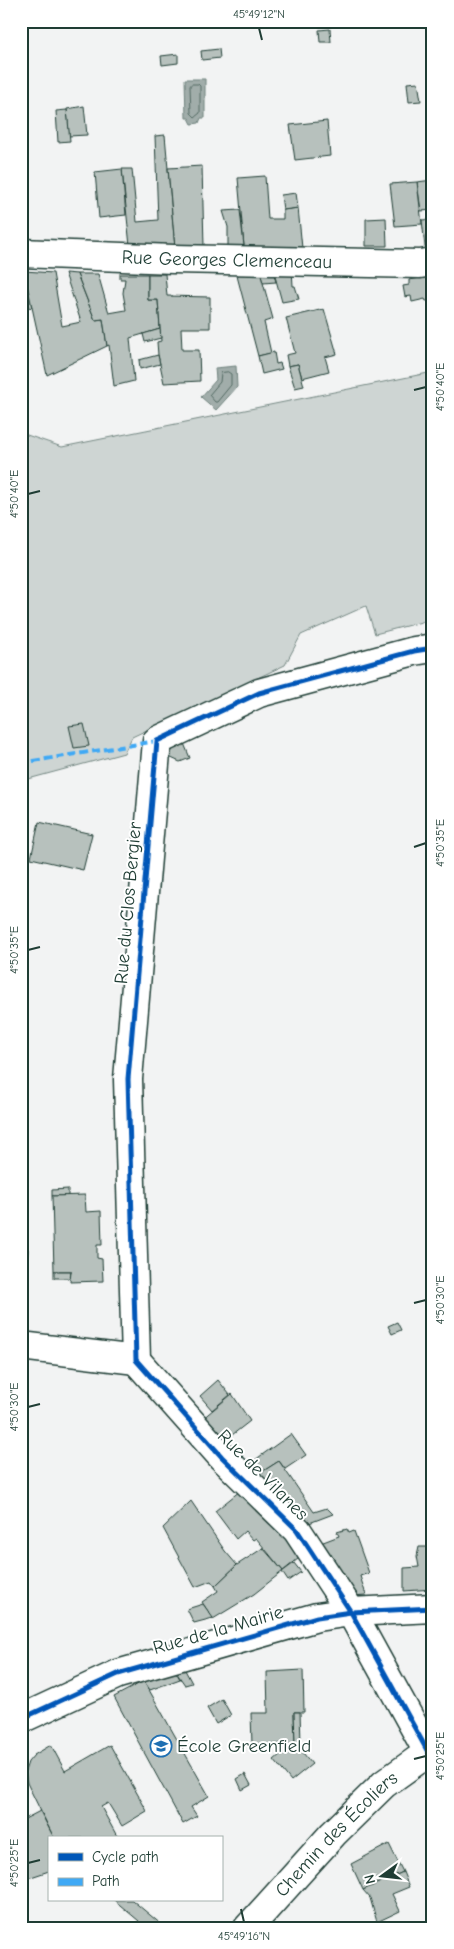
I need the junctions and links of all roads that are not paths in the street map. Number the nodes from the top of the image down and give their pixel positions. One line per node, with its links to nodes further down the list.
1 (21, 253): 2 (street, Rue Georges Clemenceau)
2 (433, 262)
3 (433, 648): 5 (street, Rue du Clos Bergier)
4 (21, 1346): 5 (street)
5 (136, 1360): 7 (street, Rue de Vilanes)
6 (433, 1608): 7 (street, Rue de la Mairie)
7 (351, 1612): 8 (street, Rue de la Mairie); 9 (street, Rue de Vilanes)
8 (21, 1719)
9 (430, 1751): 10 (street, Chemin des Écoliers)
10 (248, 1928)

